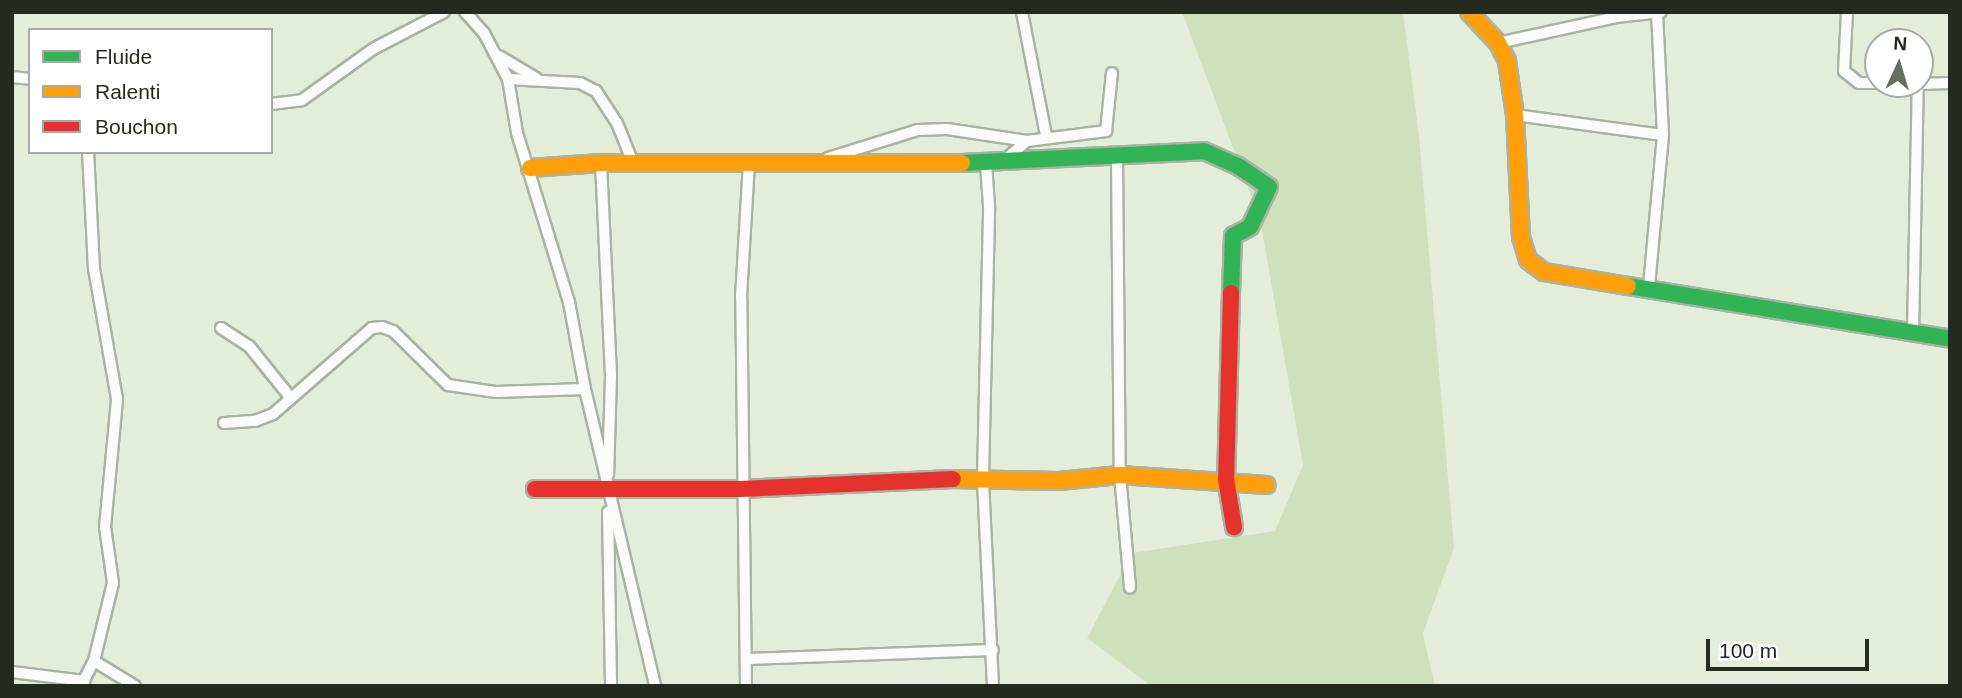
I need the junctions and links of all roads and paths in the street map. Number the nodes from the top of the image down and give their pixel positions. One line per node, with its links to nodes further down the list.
1 (444, 12): 14 (street)
2 (465, 12): 8 (street)
3 (1022, 12): 16 (street)
4 (1469, 12): 7 (street)
5 (1659, 12): 7 (street); 17 (street)
6 (1847, 12): 12 (street)
7 (1498, 43): 15 (street)
8 (499, 56): 10 (street); 11 (street)
9 (1112, 73): 16 (street)
10 (509, 79): 11 (street); 25 (street)
11 (539, 80): 22 (street)
12 (1864, 83)
13 (1919, 98): 28 (street)
14 (273, 104)
15 (1515, 115): 17 (street); 26 (street)
16 (1046, 135): 18 (street)
17 (1663, 135): 26 (street)
18 (1027, 141): 23 (street); 24 (street)
19 (88, 154): 44 (street)
20 (1117, 157): 23 (street); 33 (street); 35 (street)
21 (601, 163): 22 (street); 25 (street); 39 (street)
22 (633, 163): 24 (street)
23 (986, 163): 24 (street); 34 (street)
24 (749, 164): 38 (street)
25 (530, 168): 30 (street)
26 (1649, 287): 28 (street)
27 (221, 328): 31 (street)
28 (1913, 334): 29 (street)
29 (1950, 339)
30 (585, 389): 31 (street); 39 (street)
31 (290, 397): 32 (street)
32 (224, 422)
33 (1120, 475): 34 (street); 35 (street); 41 (street)
34 (983, 478): 38 (street); 42 (street)
35 (1226, 479): 36 (street); 40 (street)
36 (1268, 485)
37 (535, 489): 39 (street)
38 (741, 489): 39 (street); 43 (street)
39 (608, 491): 48 (street); 49 (street)
40 (1234, 527)
41 (1130, 588)
42 (993, 650): 43 (street); 51 (street)
43 (746, 659): 50 (street)
44 (94, 661): 46 (street); 47 (street)
45 (12, 672): 46 (street)
46 (83, 683)
47 (135, 686)
48 (611, 686)
49 (655, 686)
50 (746, 686)
51 (993, 686)

